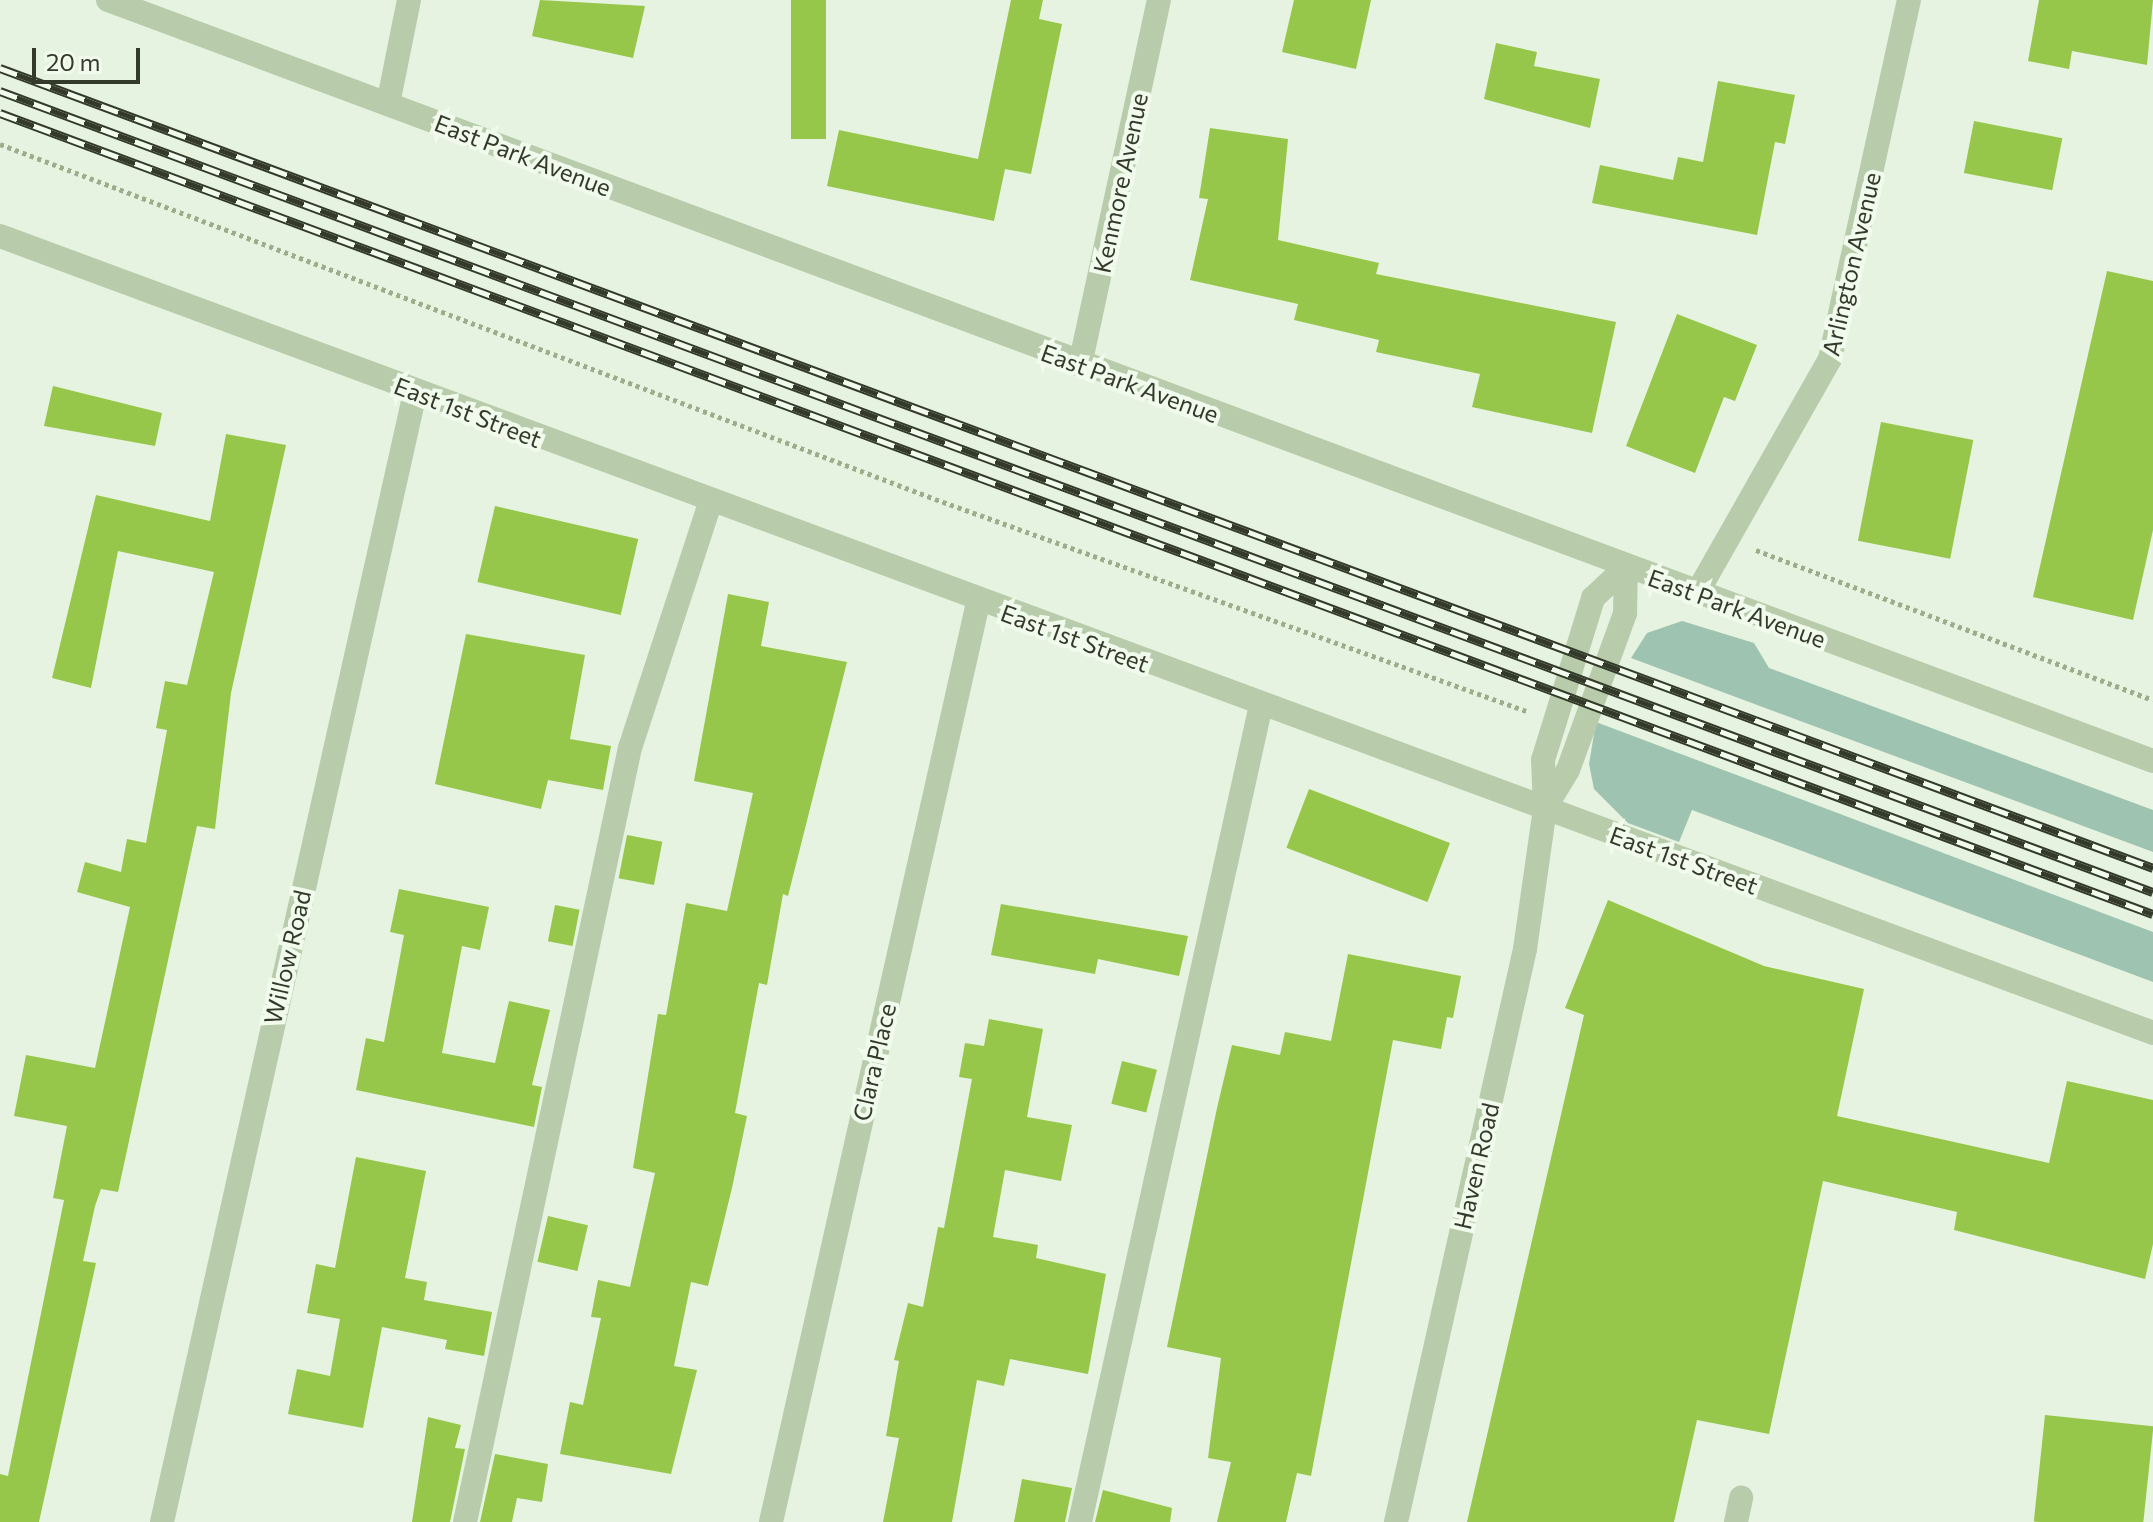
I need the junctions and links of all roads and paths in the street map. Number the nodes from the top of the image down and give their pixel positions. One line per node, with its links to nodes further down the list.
1 (108, 0): 5 (street, East Park Avenue)
2 (409, 0): 5 (street)
3 (1159, 0): 8 (street, Kenmore Avenue)
4 (1909, 0): 13 (street, Arlington Avenue)
5 (388, 104): 8 (street, East Park Avenue)
6 (0, 144): 17 (path)
7 (0, 236): 9 (street, East 1st Street)
8 (1080, 365): 12 (street, East Park Avenue)
9 (415, 393): 10 (street, East 1st Street); 21 (street, Willow Road)
10 (710, 503): 14 (street, East 1st Street); 22 (street)
11 (1756, 550): 15 (path)
12 (1626, 567): 13 (street, East Park Avenue); 17 (street, Haven Road); 19 (street, Haven Road)
13 (1697, 593): 18 (street, East Park Avenue)
14 (978, 603): 16 (street, East 1st Street); 23 (street, Clara Place)
15 (2153, 700)
16 (1261, 705): 19 (street, East 1st Street); 24 (street)
17 (1556, 718): 19 (street, Haven Road)
18 (2153, 761)
19 (1545, 808): 20 (street, East 1st Street); 25 (street, Haven Road)
20 (2153, 1033)
21 (162, 1522)
22 (465, 1522)
23 (771, 1522)
24 (1080, 1522)
25 (1396, 1522)

